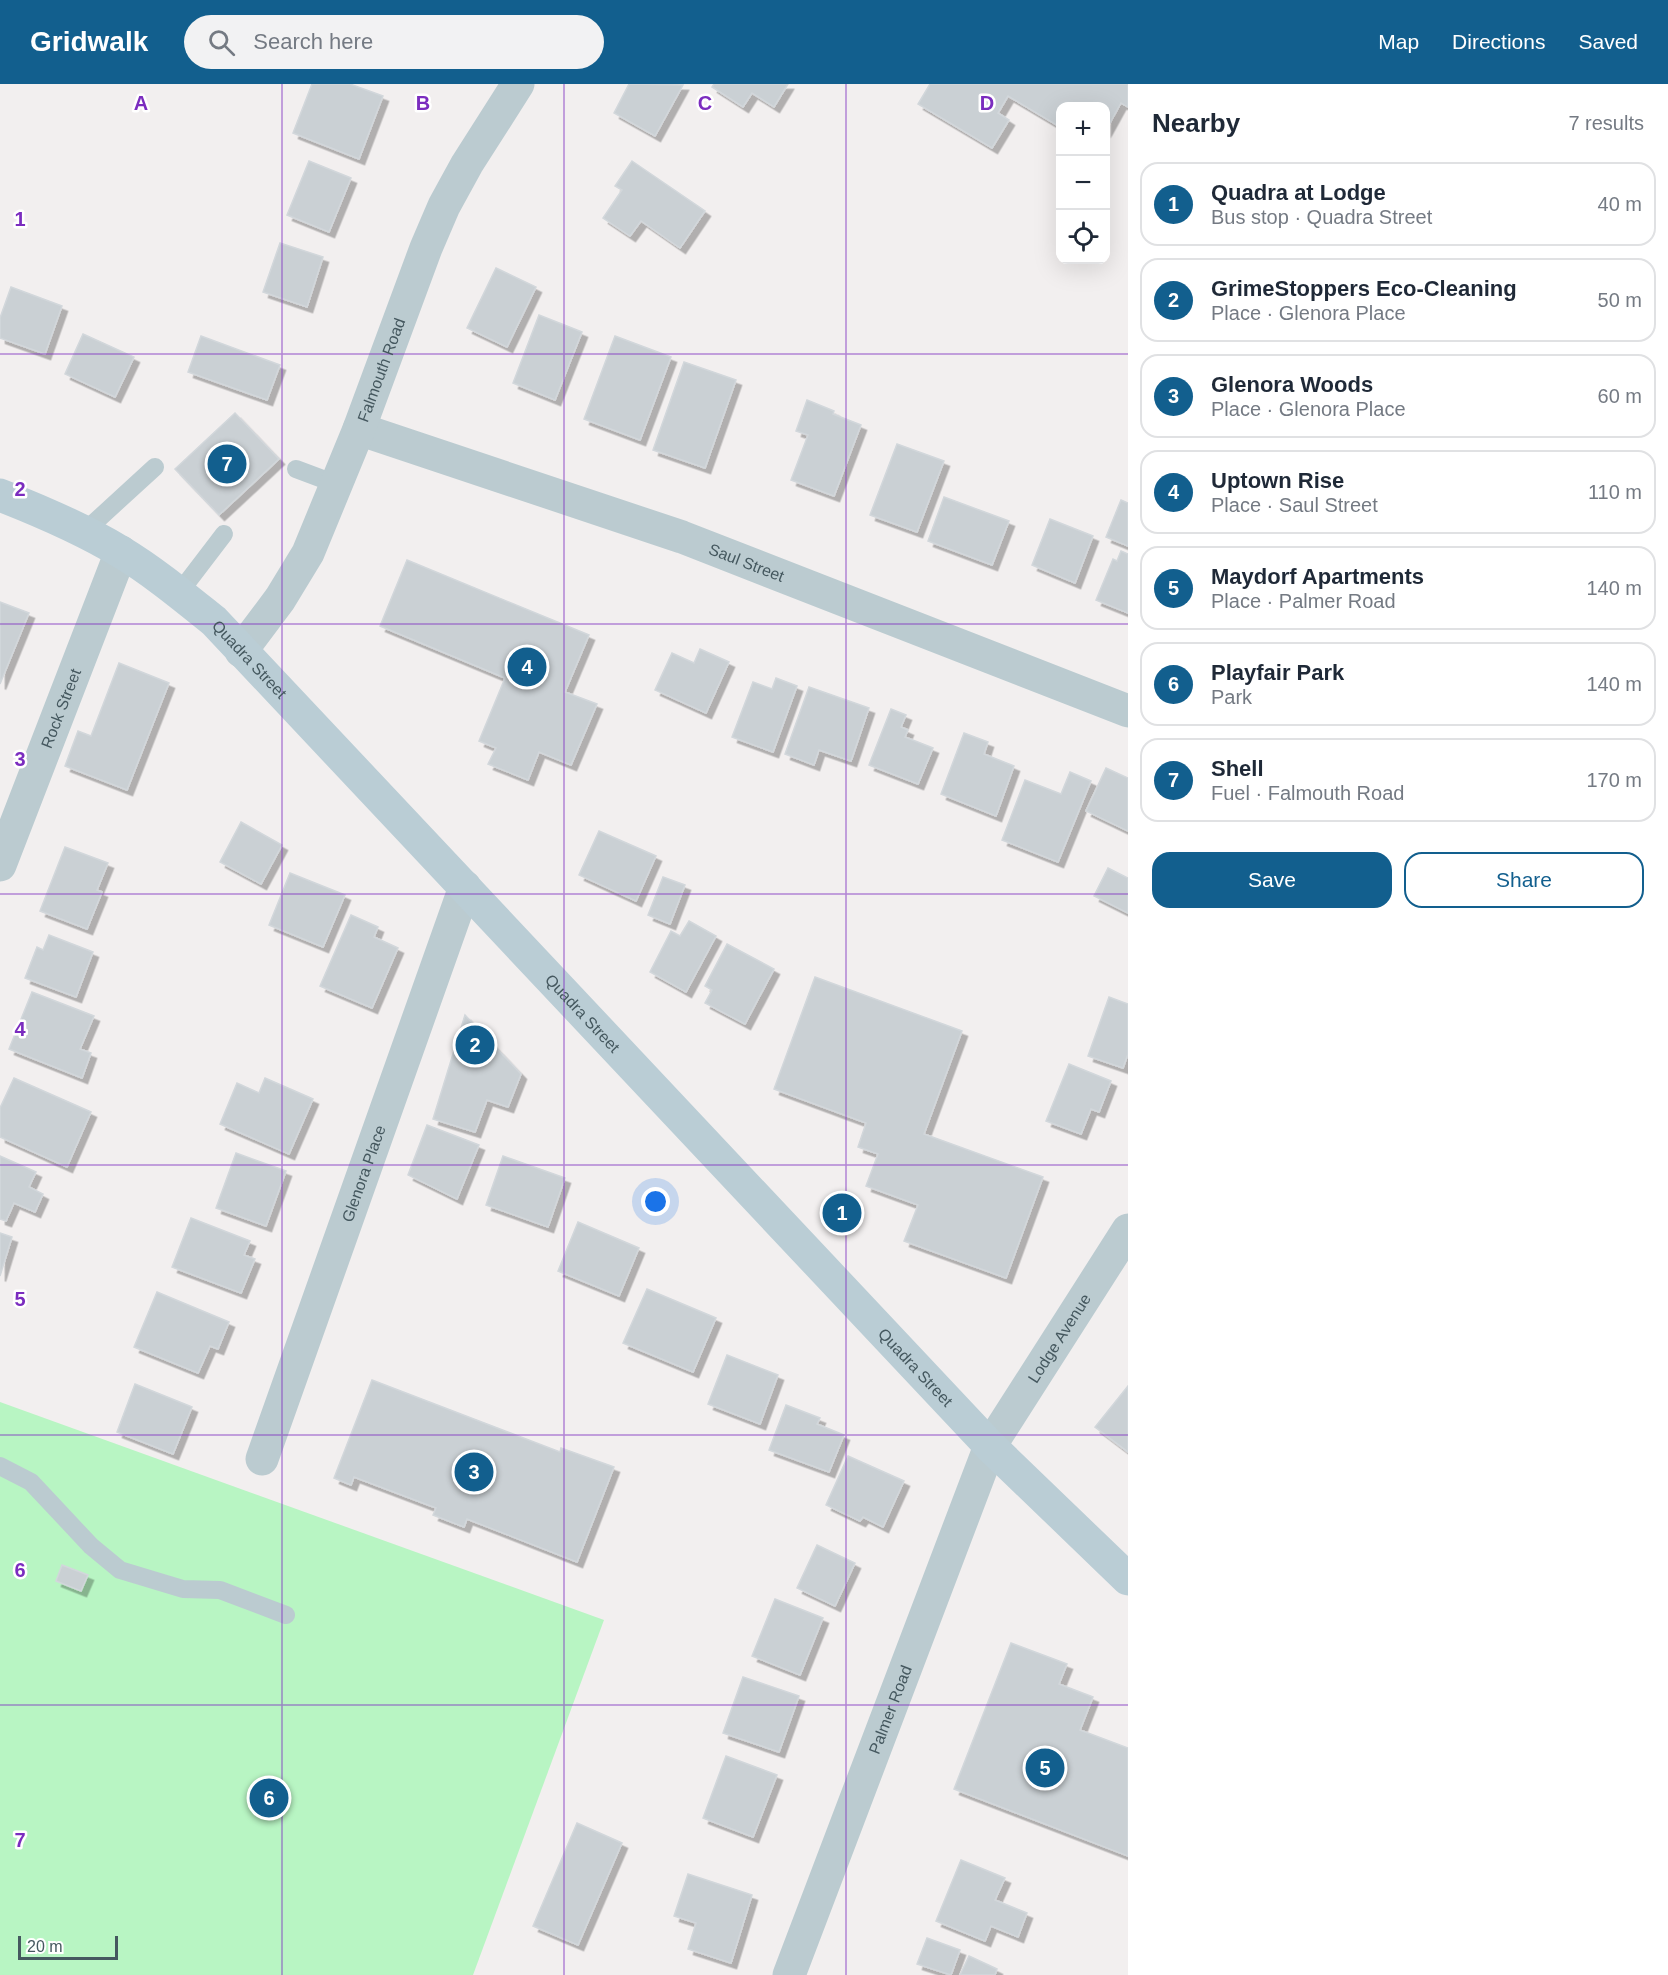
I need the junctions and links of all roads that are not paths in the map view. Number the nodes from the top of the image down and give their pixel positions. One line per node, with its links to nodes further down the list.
1 (518, 84): 2 (street, Falmouth Road)
2 (359, 429): 5 (street, Falmouth Road); 12 (street, Saul Street)
3 (155, 467): 7 (lane)
4 (296, 469): 5 (lane)
5 (336, 484): 11 (street, Falmouth Road)
6 (0, 495): 7 (main road, Quadra Street)
7 (84, 532): 9 (main road, Quadra Street)
8 (224, 534): 10 (lane)
9 (121, 552): 10 (main road, Quadra Street); 13 (street, Rock Street)
10 (179, 593): 11 (main road, Quadra Street)
11 (242, 651): 14 (main road, Quadra Street)
12 (1128, 711)
13 (0, 865)
14 (465, 887): 16 (main road, Quadra Street); 17 (street, Glenora Place)
15 (1128, 1230): 16 (street, Lodge Avenue)
16 (990, 1446): 19 (main road, Quadra Street); 21 (street, Palmer Road)
17 (262, 1459)
18 (0, 1466): 20 (lane)
19 (1128, 1579)
20 (286, 1615)
21 (789, 1975)

